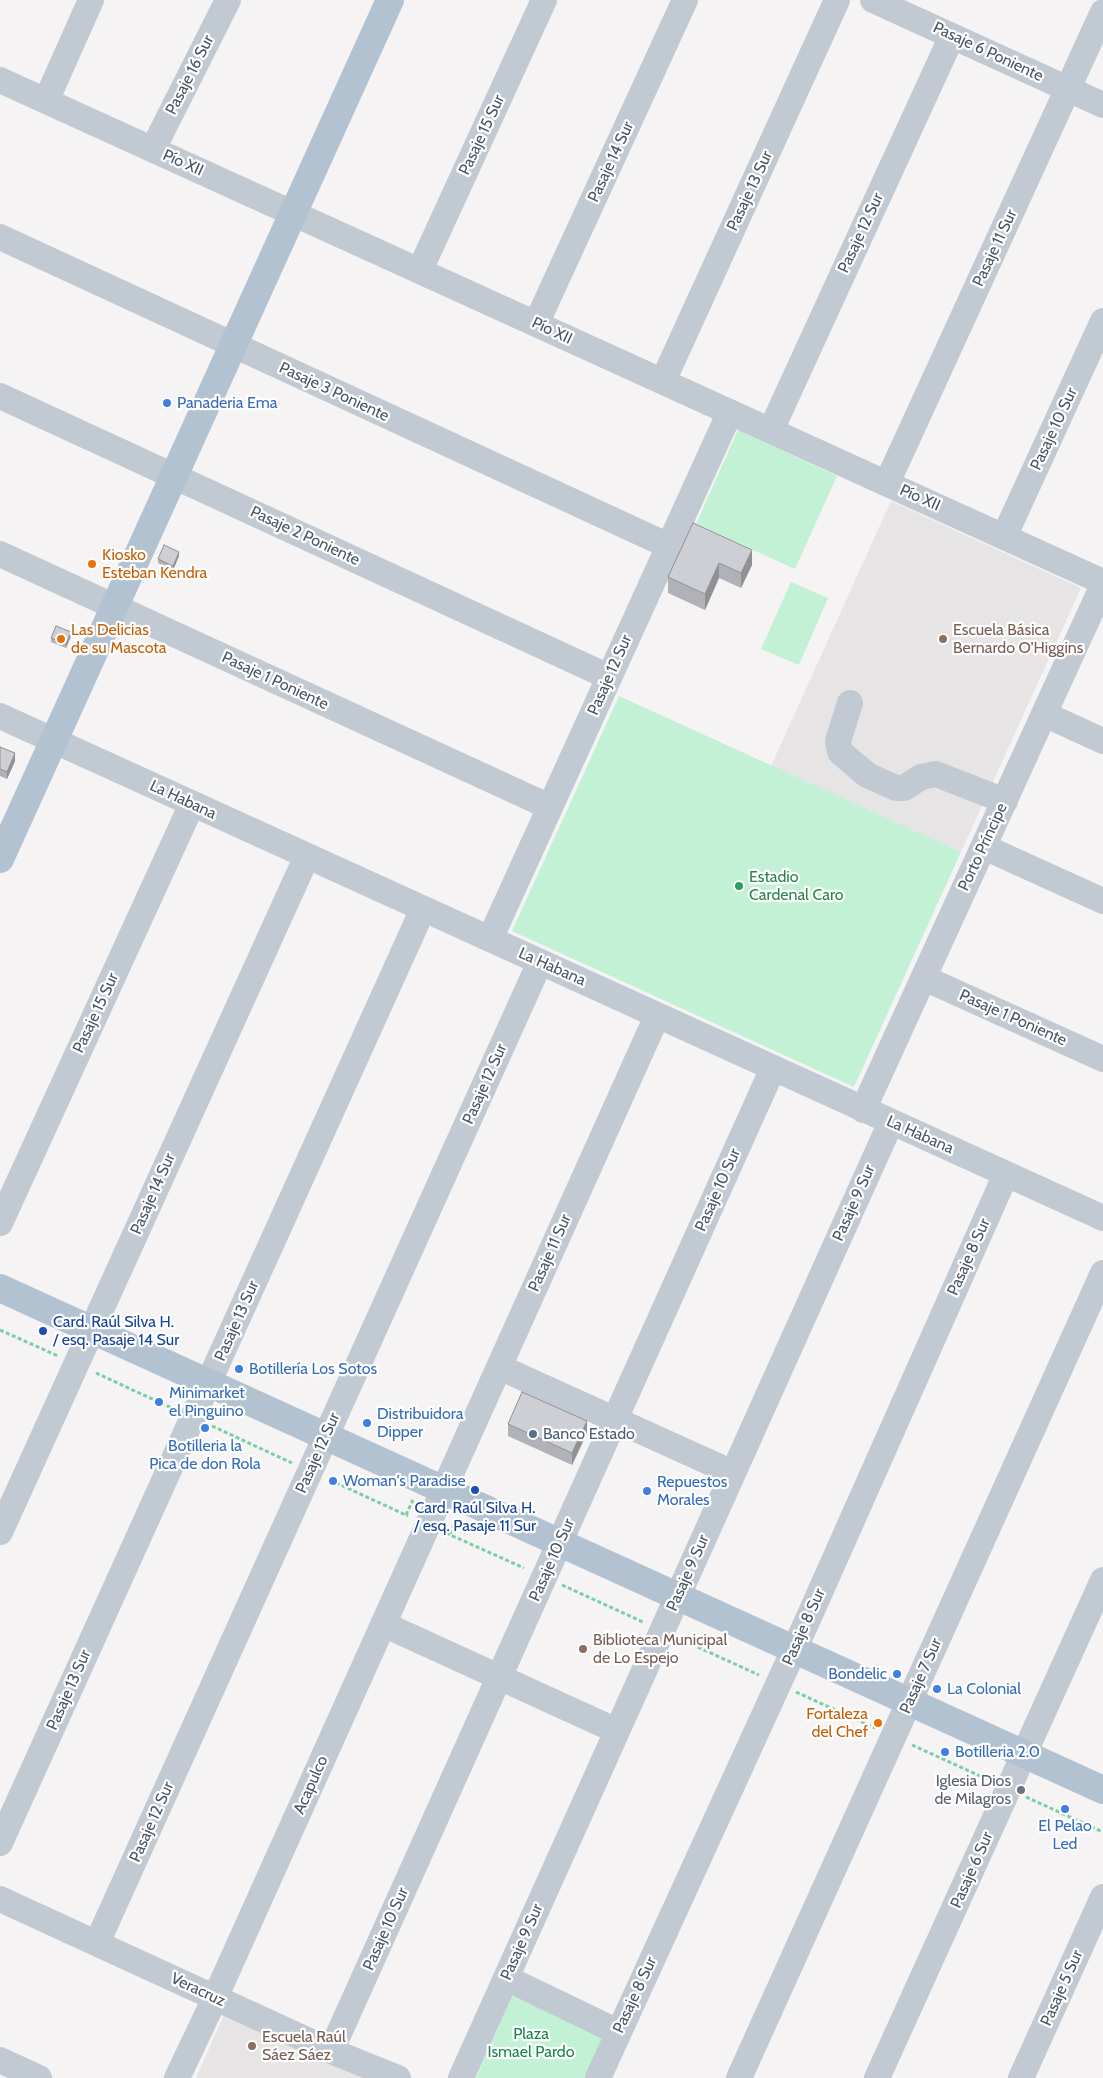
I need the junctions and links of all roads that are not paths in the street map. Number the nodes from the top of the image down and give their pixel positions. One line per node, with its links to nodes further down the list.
1 (92, 0): 12 (street)
2 (228, 0): 14 (street, Pasaje 16 Sur)
3 (390, 0): 15 (main road)
4 (544, 0): 17 (street, Pasaje 15 Sur)
5 (685, 0): 19 (street, Pasaje 14 Sur)
6 (837, 0): 21 (street, Pasaje 13 Sur)
7 (873, 0): 9 (street, Pasaje 6 Poniente)
8 (1103, 12): 11 (street, Pasaje 11 Sur)
9 (952, 36): 11 (street, Pasaje 6 Poniente); 24 (street, Pasaje 12 Sur)
10 (0, 80): 12 (street, Pío XII)
11 (1068, 89): 13 (street, Pasaje 6 Poniente); 26 (street, Pasaje 11 Sur)
12 (46, 100): 14 (street, Pío XII)
13 (1103, 105)
14 (152, 149): 15 (street, Pío XII)
15 (293, 213): 17 (street, Pío XII); 20 (main road)
16 (0, 238): 20 (street, Pasaje 3 Poniente)
17 (420, 270): 19 (street, Pío XII)
18 (1103, 321): 27 (street, Pasaje 10 Sur)
19 (536, 324): 21 (street, Pío XII)
20 (233, 345): 25 (main road); 28 (street, Pasaje 3 Poniente)
21 (663, 381): 23 (street, Pío XII)
22 (0, 396): 25 (street, Pasaje 2 Poniente)
23 (730, 412): 24 (street, Pío XII); 28 (street, Pasaje 12 Sur)
24 (771, 430): 26 (street, Pío XII)
25 (173, 476): 31 (main road); 32 (street, Pasaje 2 Poniente)
26 (887, 483): 27 (street, Pío XII)
27 (1004, 537): 30 (street, Pío XII)
28 (669, 546): 32 (street, Pasaje 12 Sur)
29 (0, 554): 31 (street, Pasaje 1 Poniente)
30 (1103, 584): 34 (street, Porto Príncipe)
31 (114, 606): 36 (main road); 40 (street, Pasaje 1 Poniente)
32 (609, 677): 40 (street, Pasaje 12 Sur)
33 (850, 703): 38 (street)
34 (1044, 714): 37 (street); 38 (street, Porto Príncipe)
35 (0, 716): 36 (street, La Habana)
36 (54, 741): 39 (street, La Habana); 43 (main road)
37 (1103, 741)
38 (1005, 801): 41 (street, Porto Príncipe)
39 (192, 804): 42 (street, La Habana); 56 (street, Pasaje 15 Sur)
40 (550, 807): 46 (street, Pasaje 12 Sur)
41 (984, 847): 44 (street); 48 (street, Porto Príncipe)
42 (307, 856): 45 (street, La Habana); 59 (street, Pasaje 14 Sur)
43 (0, 860)
44 (1103, 901)
45 (423, 909): 46 (street, La Habana); 61 (street, Pasaje 13 Sur)
46 (490, 939): 47 (street, La Habana)
47 (540, 962): 49 (street, La Habana); 63 (street, Pasaje 12 Sur)
48 (924, 978): 50 (street, Pasaje 1 Poniente); 52 (street, Porto Príncipe)
49 (657, 1016): 51 (street, La Habana); 60 (street, Pasaje 11 Sur)
50 (1103, 1059)
51 (773, 1068): 52 (street, La Habana); 62 (street, Pasaje 10 Sur)
52 (864, 1110): 53 (street, La Habana)
53 (891, 1122): 54 (street, La Habana); 64 (street, Pasaje 9 Sur)
54 (1006, 1174): 55 (street, La Habana); 71 (street, Pasaje 8 Sur)
55 (1103, 1218)
56 (0, 1223)
57 (1103, 1273): 73 (street, Pasaje 7 Sur)
58 (0, 1288): 59 (main road)
59 (92, 1330): 61 (main road); 66 (street, Pasaje 14 Sur)
60 (499, 1367): 62 (street); 65 (street, Pasaje 11 Sur)
61 (209, 1383): 63 (main road); 77 (street, Pasaje 13 Sur)
62 (615, 1420): 64 (street); 67 (street, Pasaje 10 Sur)
63 (326, 1436): 65 (main road); 80 (street, Pasaje 12 Sur)
64 (733, 1473): 69 (street, Pasaje 9 Sur)
65 (444, 1490): 67 (main road); 70 (street, Acapulco)
66 (0, 1532)
67 (560, 1543): 69 (main road); 72 (street, Pasaje 10 Sur)
68 (1103, 1580): 75 (street, Pasaje 6 Sur)
69 (678, 1597): 71 (main road); 74 (street, Pasaje 9 Sur)
70 (383, 1624): 72 (street); 82 (street, Acapulco)
71 (794, 1650): 73 (main road); 83 (street, Pasaje 8 Sur)
72 (499, 1677): 74 (street); 84 (street, Pasaje 10 Sur)
73 (909, 1702): 75 (main road); 91 (street, Pasaje 7 Sur)
74 (617, 1731): 81 (street, Pasaje 9 Sur)
75 (1024, 1754): 76 (main road); 92 (street, Pasaje 6 Sur)
76 (1103, 1790)
77 (0, 1842)
78 (1103, 1897): 93 (street, Pasaje 5 Sur)
79 (0, 1899): 80 (street, Veracruz)
80 (97, 1943): 82 (street, Veracruz)
81 (506, 1978): 83 (street); 89 (street, Pasaje 9 Sur)
82 (215, 1998): 84 (street, Veracruz); 87 (street, Acapulco)
83 (618, 2032): 90 (street, Pasaje 8 Sur)
84 (331, 2051): 88 (street, Veracruz)
85 (0, 2060): 86 (street)
86 (39, 2078)
87 (177, 2078)
88 (398, 2078)
89 (461, 2078)
90 (598, 2078)
91 (739, 2078)
92 (877, 2078)
93 (1021, 2078)

